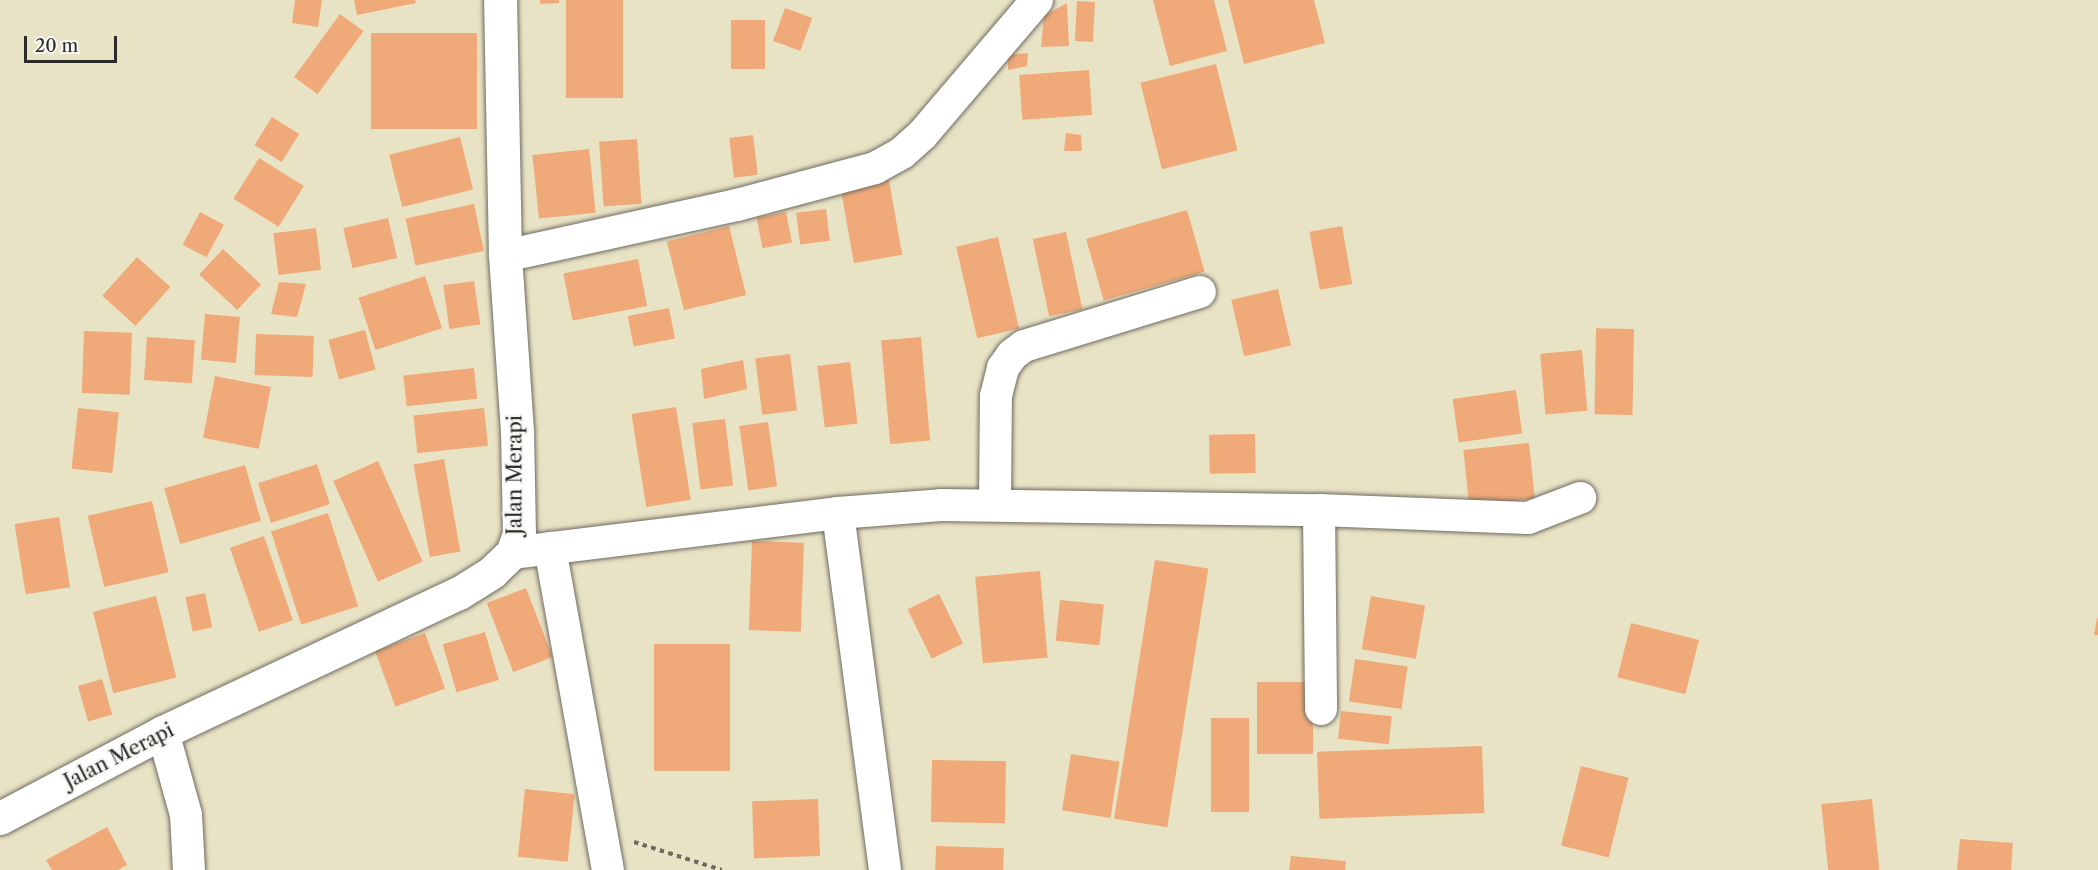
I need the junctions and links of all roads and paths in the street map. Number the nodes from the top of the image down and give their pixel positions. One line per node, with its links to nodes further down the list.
1 (500, 0): 3 (street, Jalan Merapi)
2 (1036, 0): 3 (street)
3 (505, 256): 10 (street, Jalan Merapi)
4 (1200, 292): 6 (street)
5 (1580, 498): 7 (street)
6 (995, 503): 7 (street); 8 (street)
7 (1319, 510): 11 (street)
8 (838, 513): 9 (street); 18 (street)
9 (550, 548): 10 (street); 14 (street)
10 (512, 553): 12 (street, Jalan Merapi)
11 (1321, 709)
12 (163, 732): 13 (street, Jalan Merapi); 15 (street)
13 (0, 818)
14 (599, 831): 16 (street); 17 (path)
15 (189, 870)
16 (608, 870)
17 (722, 870)
18 (885, 870)

